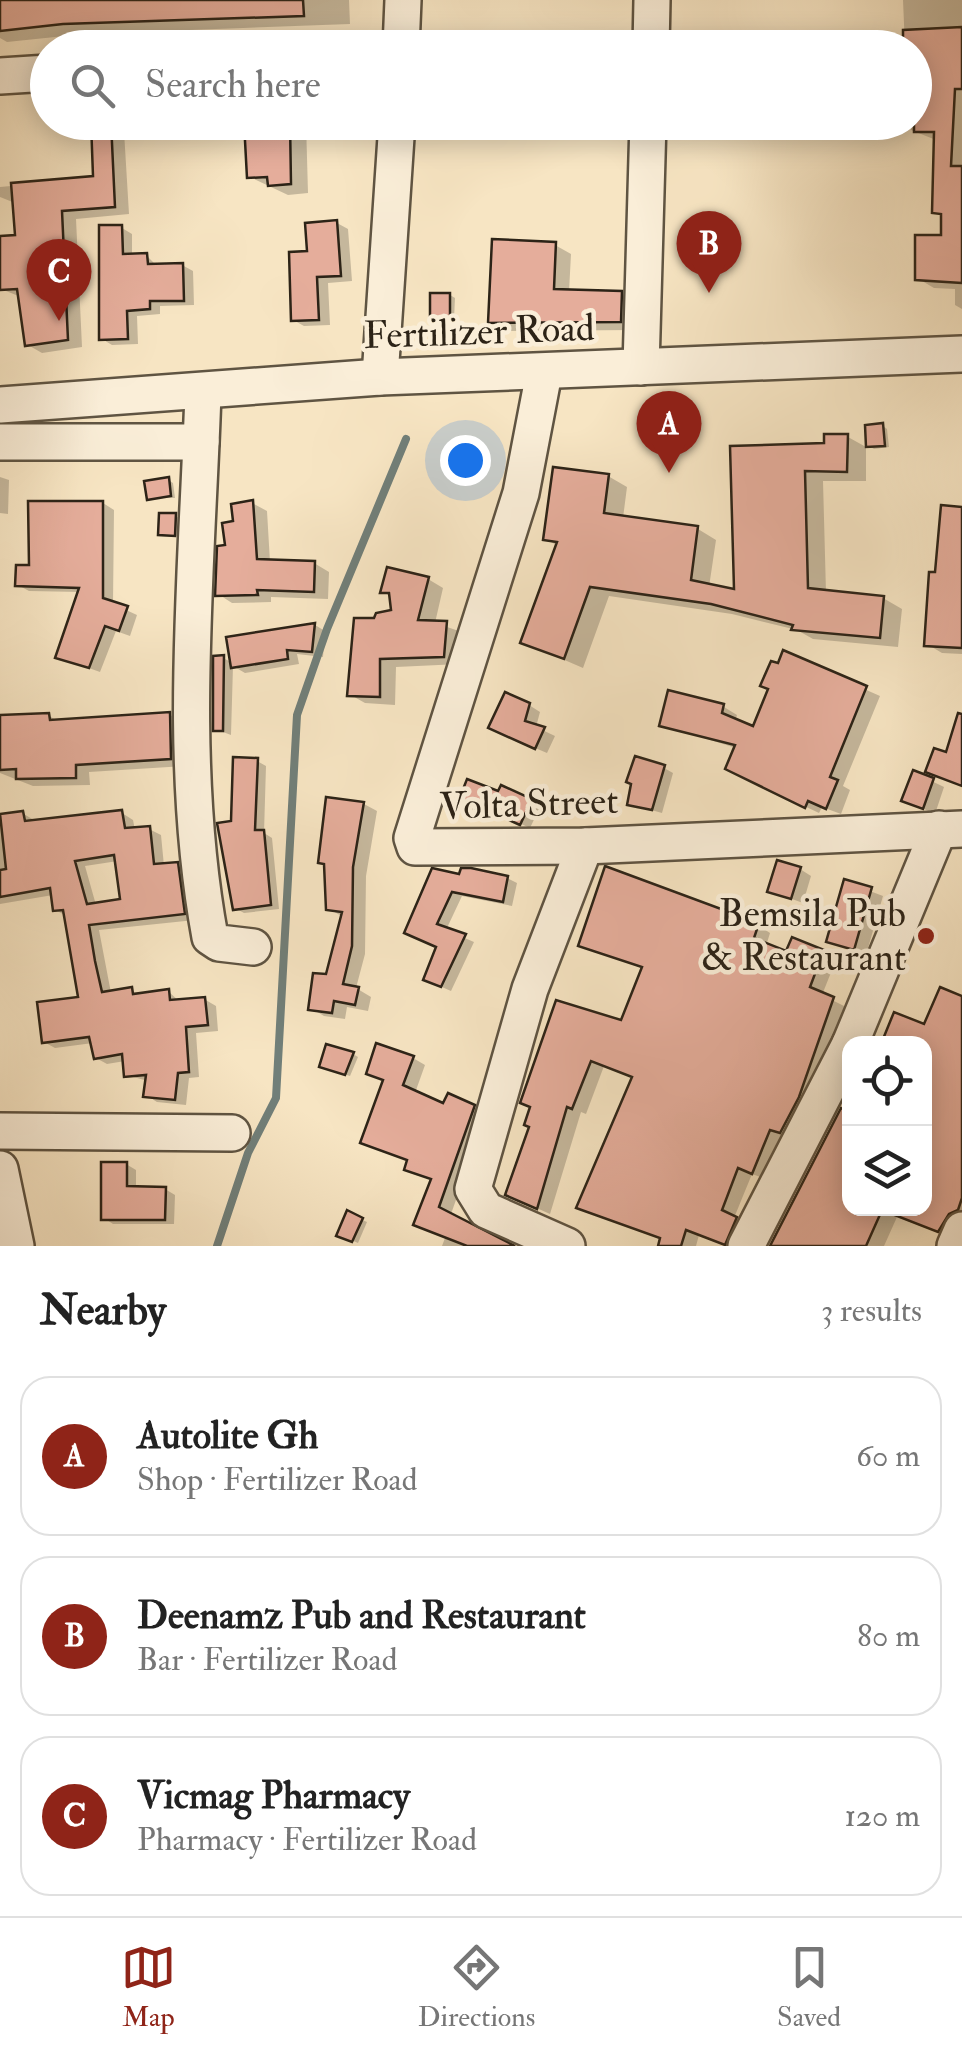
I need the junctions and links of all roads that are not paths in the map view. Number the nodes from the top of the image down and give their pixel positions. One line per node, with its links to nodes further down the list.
1 (403, 0): 3 (street)
2 (652, 0): 4 (street)
3 (397, 30)
4 (651, 30)
5 (30, 74): 6 (street)
6 (0, 76)
7 (395, 140): 12 (street)
8 (647, 140): 10 (street)
9 (962, 354): 10 (street, Fertilizer Road)
10 (641, 367): 11 (street, Fertilizer Road)
11 (544, 372): 12 (street, Fertilizer Road); 18 (street, Volta Street)
12 (380, 377): 13 (street, Fertilizer Road)
13 (202, 393): 14 (street, Fertilizer Road); 16 (street)
14 (0, 405)
15 (0, 442): 16 (street)
16 (201, 442): 19 (street)
17 (950, 829): 18 (street, Volta Street); 20 (street)
18 (585, 846): 27 (street)
19 (253, 948)
20 (854, 1036)
21 (842, 1060): 28 (street)
22 (0, 1131): 23 (street)
23 (232, 1133)
24 (0, 1169): 26 (street)
25 (962, 1230): 29 (street)
26 (16, 1246)
27 (567, 1246)
28 (746, 1246)
29 (956, 1246)

